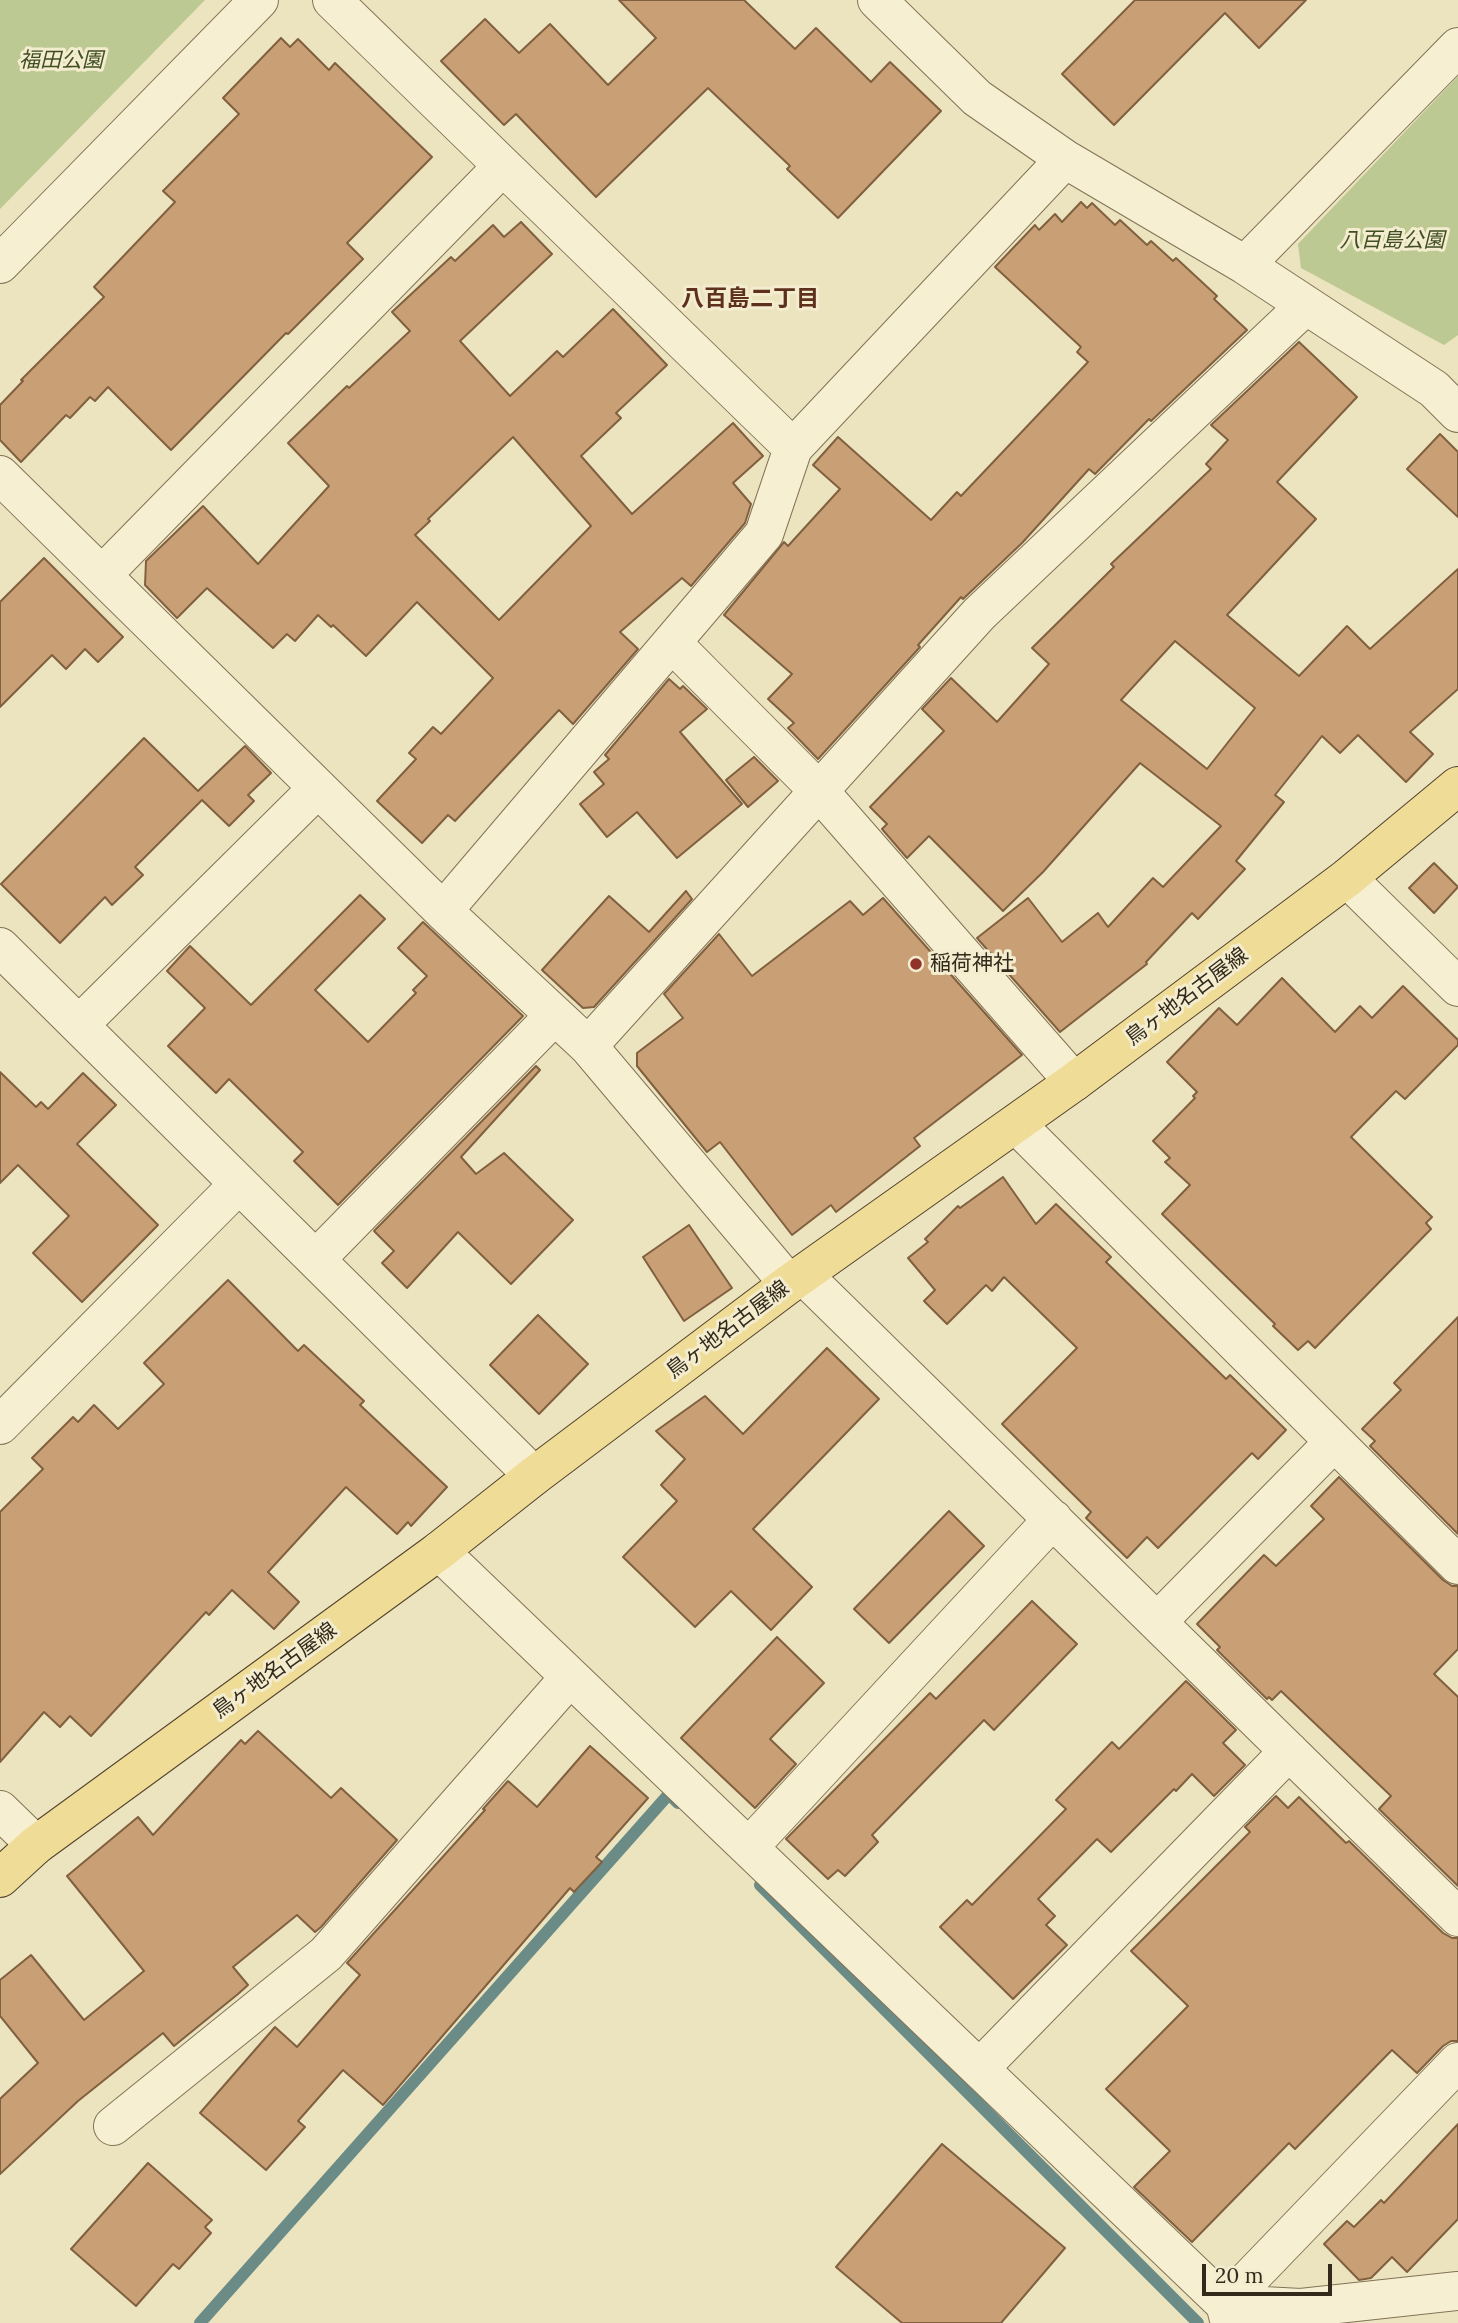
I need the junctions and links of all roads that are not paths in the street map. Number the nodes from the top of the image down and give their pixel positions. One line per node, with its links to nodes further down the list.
1 (259, 0): 7 (street)
2 (332, 0): 6 (street)
3 (877, 0): 5 (street)
4 (1458, 47): 8 (street)
5 (1065, 159): 8 (street); 11 (street)
6 (502, 167): 11 (street); 13 (street)
7 (0, 264)
8 (1245, 265): 9 (street)
9 (1306, 305): 10 (street); 17 (street)
10 (1450, 391)
11 (793, 448): 14 (street)
12 (0, 475): 13 (street)
13 (102, 575): 16 (street)
14 (672, 643): 17 (street); 19 (street)
15 (1458, 786): 18 (main road, 鳥ヶ地名古屋線)
16 (318, 788): 19 (street); 23 (street)
17 (820, 791): 24 (street); 25 (street)
18 (1347, 878): 21 (street); 25 (main road, 鳥ヶ地名古屋線)
19 (443, 911): 22 (street)
20 (0, 947): 23 (street)
21 (1458, 987)
22 (555, 1015): 24 (street); 28 (street)
23 (79, 1025): 27 (street)
24 (588, 1046): 29 (street)
25 (1074, 1082): 26 (main road, 鳥ヶ地名古屋線)
26 (1016, 1124): 29 (main road, 鳥ヶ地名古屋線); 31 (street)
27 (239, 1184): 28 (street); 30 (street)
28 (316, 1259): 32 (street)
29 (796, 1279): 32 (main road, 鳥ヶ地名古屋線); 33 (street)
30 (7, 1405)
31 (1333, 1443): 35 (street); 36 (street)
32 (534, 1475): 34 (main road, 鳥ヶ地名古屋線)
33 (1053, 1519): 36 (street); 41 (street)
34 (439, 1551): 37 (street); 40 (main road, 鳥ヶ地名古屋線)
35 (1458, 1565)
36 (1157, 1622): 38 (street)
37 (570, 1677): 41 (street); 46 (street)
38 (1289, 1751): 43 (street); 45 (street)
39 (0, 1810): 40 (street)
40 (36, 1845): 42 (main road, 鳥ヶ地名古屋線)
41 (749, 1847): 45 (street)
42 (0, 1878)
43 (1458, 1917)
44 (1458, 2062): 48 (street)
45 (980, 2068): 48 (street)
46 (113, 2126)
47 (1458, 2291): 48 (street)
48 (1227, 2313)

